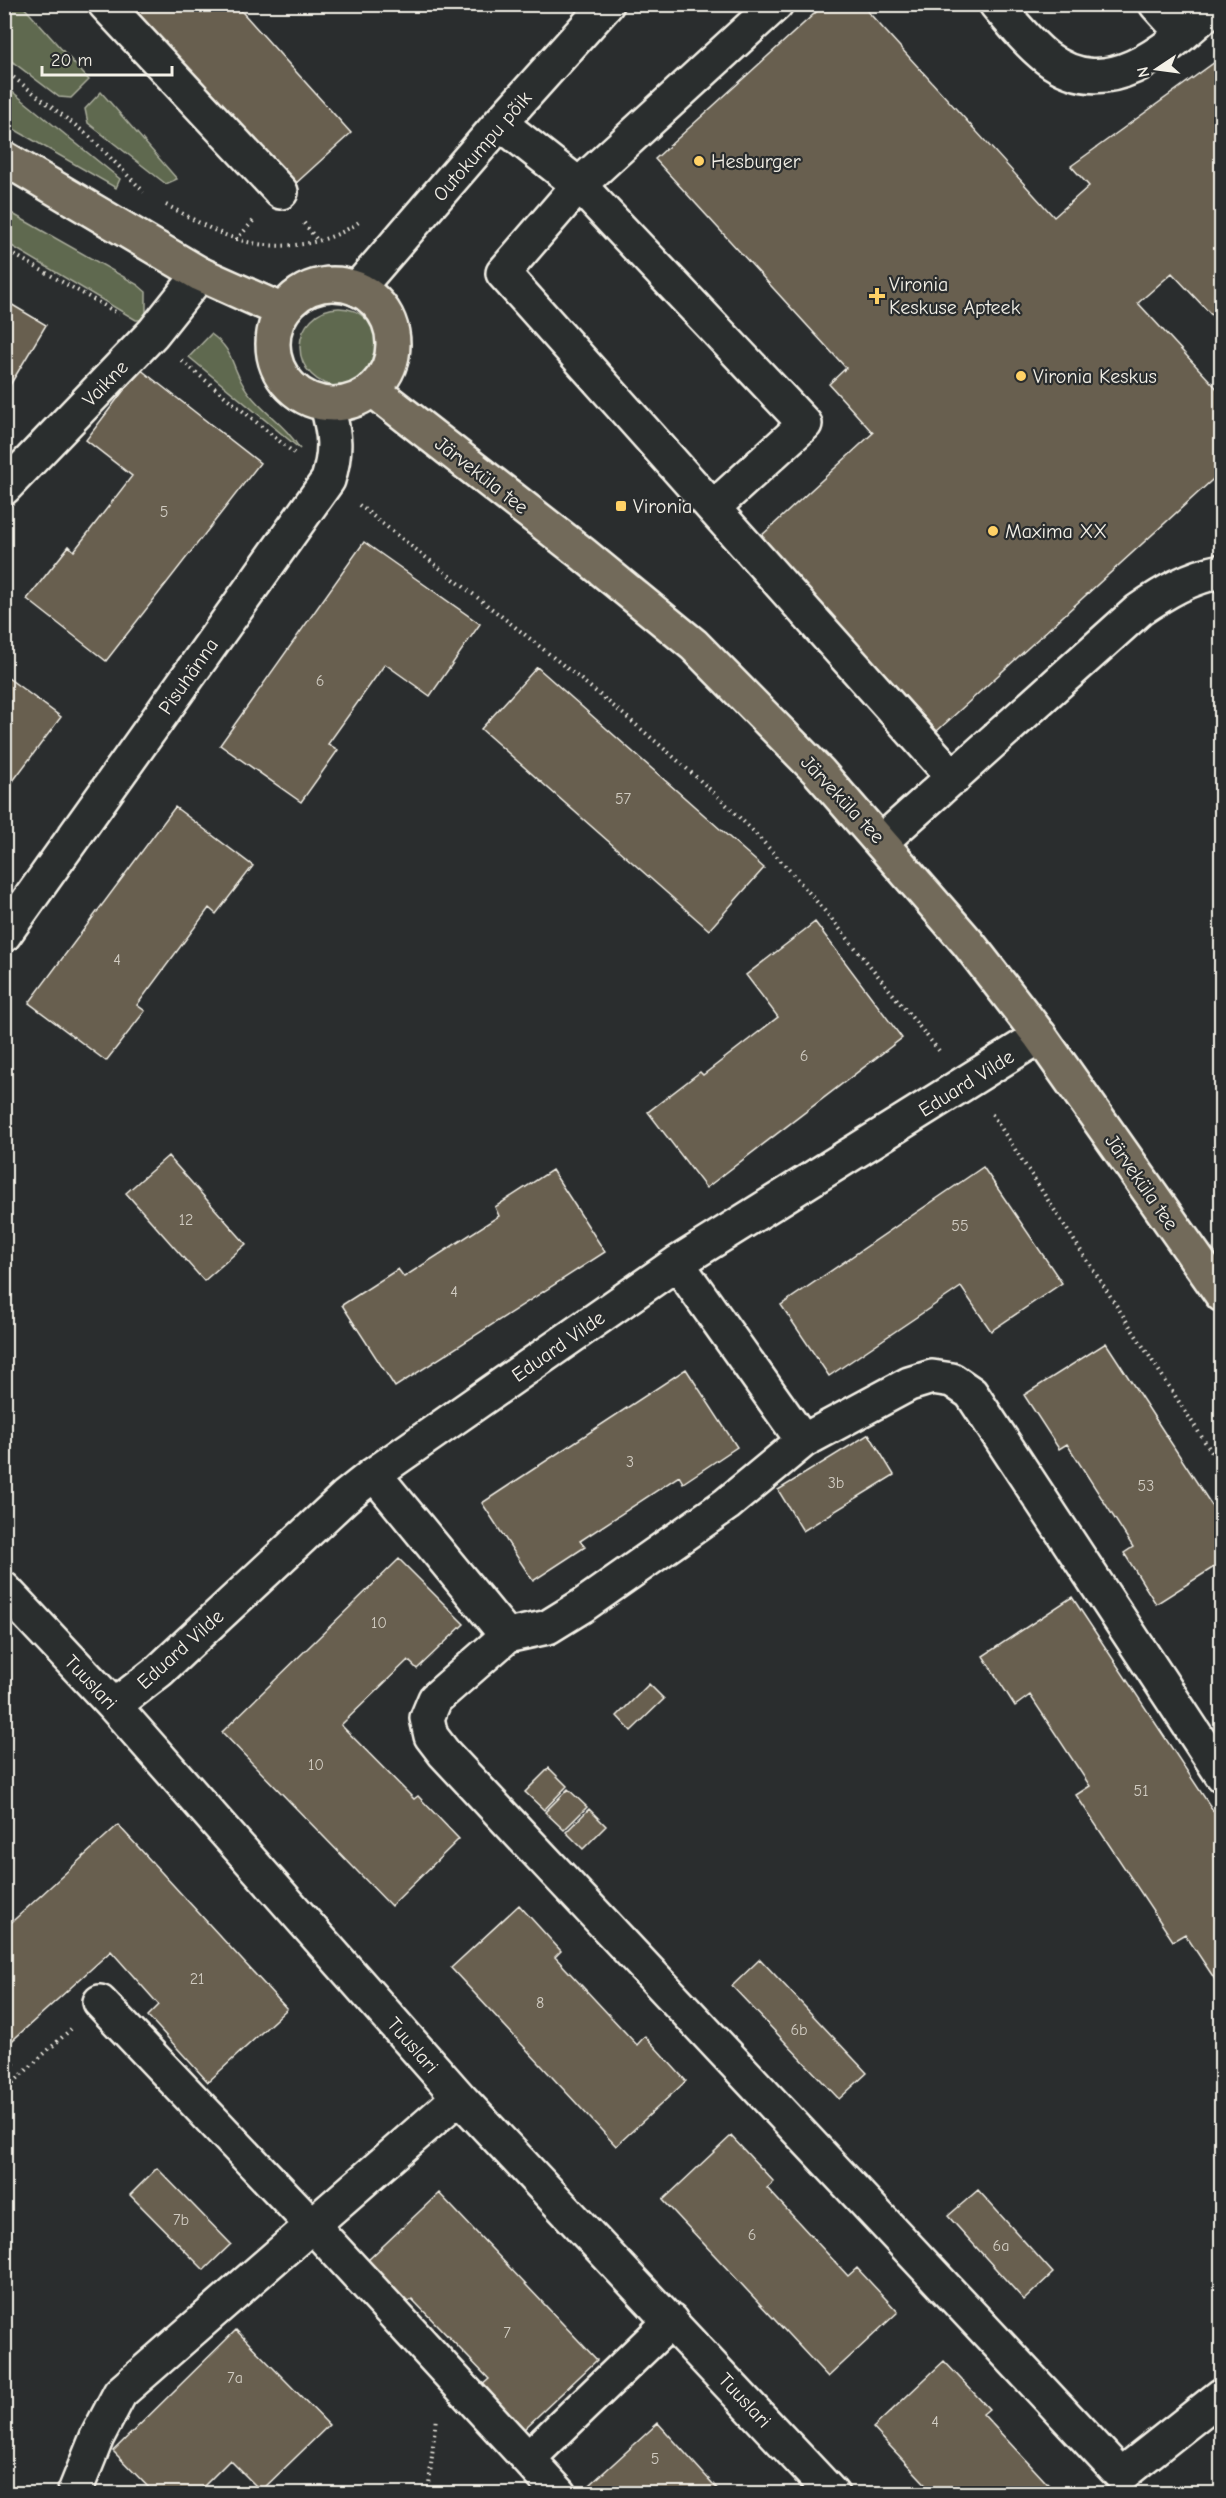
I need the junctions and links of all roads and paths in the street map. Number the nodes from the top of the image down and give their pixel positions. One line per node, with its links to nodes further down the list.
1 (105, 4): 11 (street)
2 (607, 4): 8 (street, Outokumpu põik)
3 (776, 4): 10 (street)
4 (996, 4): 7 (street)
5 (1156, 4): 7 (street)
6 (1217, 4): 7 (street)
7 (1184, 34)
8 (500, 123): 10 (street); 14 (street, Outokumpu põik)
9 (4, 158): 13 (main road)
10 (579, 185): 21 (street); 21 (street)
11 (281, 192)
12 (4, 249): 16 (path)
13 (200, 274): 15 (main road); 16 (street, Vaikne)
14 (357, 289): 15 (main road); 17 (main road)
15 (283, 311): 18 (main road)
16 (153, 333): 19 (path); 20 (street, Vaikne)
17 (373, 390): 18 (main road); 24 (main road, Järveküla tee)
18 (327, 405): 19 (street, Pisuhänna)
19 (328, 480): 25 (street, Pisuhänna); 27 (path)
20 (4, 488)
21 (714, 507): 23 (street)
22 (1221, 572): 23 (street)
23 (954, 778): 24 (street)
24 (882, 842): 26 (main road, Järveküla tee)
25 (4, 935)
26 (1040, 1036): 27 (street, Eduard Vilde); 29 (main road, Järveküla tee)
27 (968, 1083): 28 (street, Eduard Vilde); 31 (path)
28 (677, 1263): 30 (street); 32 (street, Eduard Vilde)
29 (1221, 1295)
30 (803, 1442): 34 (street); 36 (street)
31 (1221, 1468)
32 (374, 1474): 34 (street); 35 (street, Eduard Vilde)
33 (4, 1589): 35 (street, Tuuslari)
34 (507, 1636): 45 (street)
35 (114, 1706): 39 (street, Tuuslari)
36 (1221, 1775)
37 (100, 2002): 38 (path); 40 (street)
38 (4, 2091)
39 (459, 2097): 40 (street); 41 (street, Tuuslari)
40 (312, 2225): 42 (street); 46 (street)
41 (671, 2321): 44 (street); 49 (street, Tuuslari)
42 (441, 2367): 44 (street); 47 (path)
43 (1221, 2395): 45 (street)
44 (529, 2458): 48 (street)
45 (1129, 2484)
46 (74, 2493)
47 (428, 2493)
48 (560, 2493)
49 (832, 2493)

